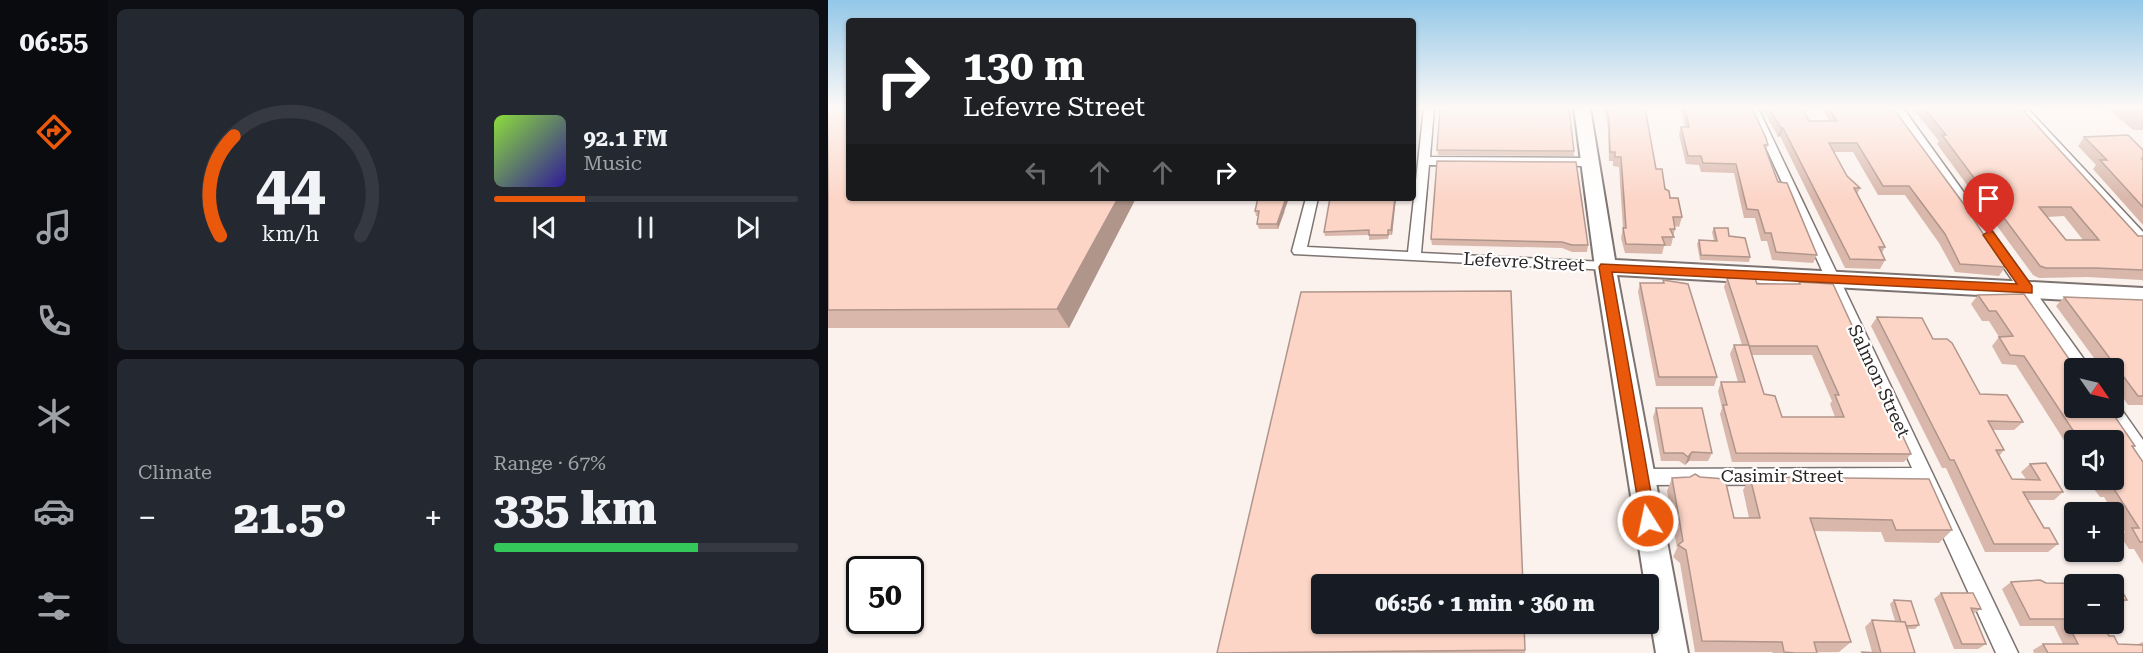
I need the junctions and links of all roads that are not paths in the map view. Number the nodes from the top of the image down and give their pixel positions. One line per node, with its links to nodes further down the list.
1 (1426, 138): 6 (street)
2 (1586, 138): 7 (main road)
3 (1767, 138): 12 (street, Salmon Street)
4 (1920, 138): 13 (street)
5 (2050, 138): 9 (street)
6 (1424, 161): 7 (street); 10 (street)
7 (1589, 162): 11 (main road)
8 (1311, 201): 10 (street, Lefevre Street)
9 (2143, 240)
10 (1414, 256): 11 (street, Lefevre Street)
11 (1605, 267): 12 (main road, Lefevre Street); 19 (main road)
12 (1830, 278): 13 (main road, Lefevre Street); 18 (street, Salmon Street)
13 (2028, 289): 14 (main road, Lefevre Street); 15 (street)
14 (2143, 296)
15 (2075, 358)
16 (2118, 418): 17 (street)
17 (2143, 454)
18 (1924, 476): 19 (street, Casimir Street); 21 (street, Salmon Street)
19 (1640, 477): 20 (main road)
20 (1672, 653)
21 (2007, 653)

